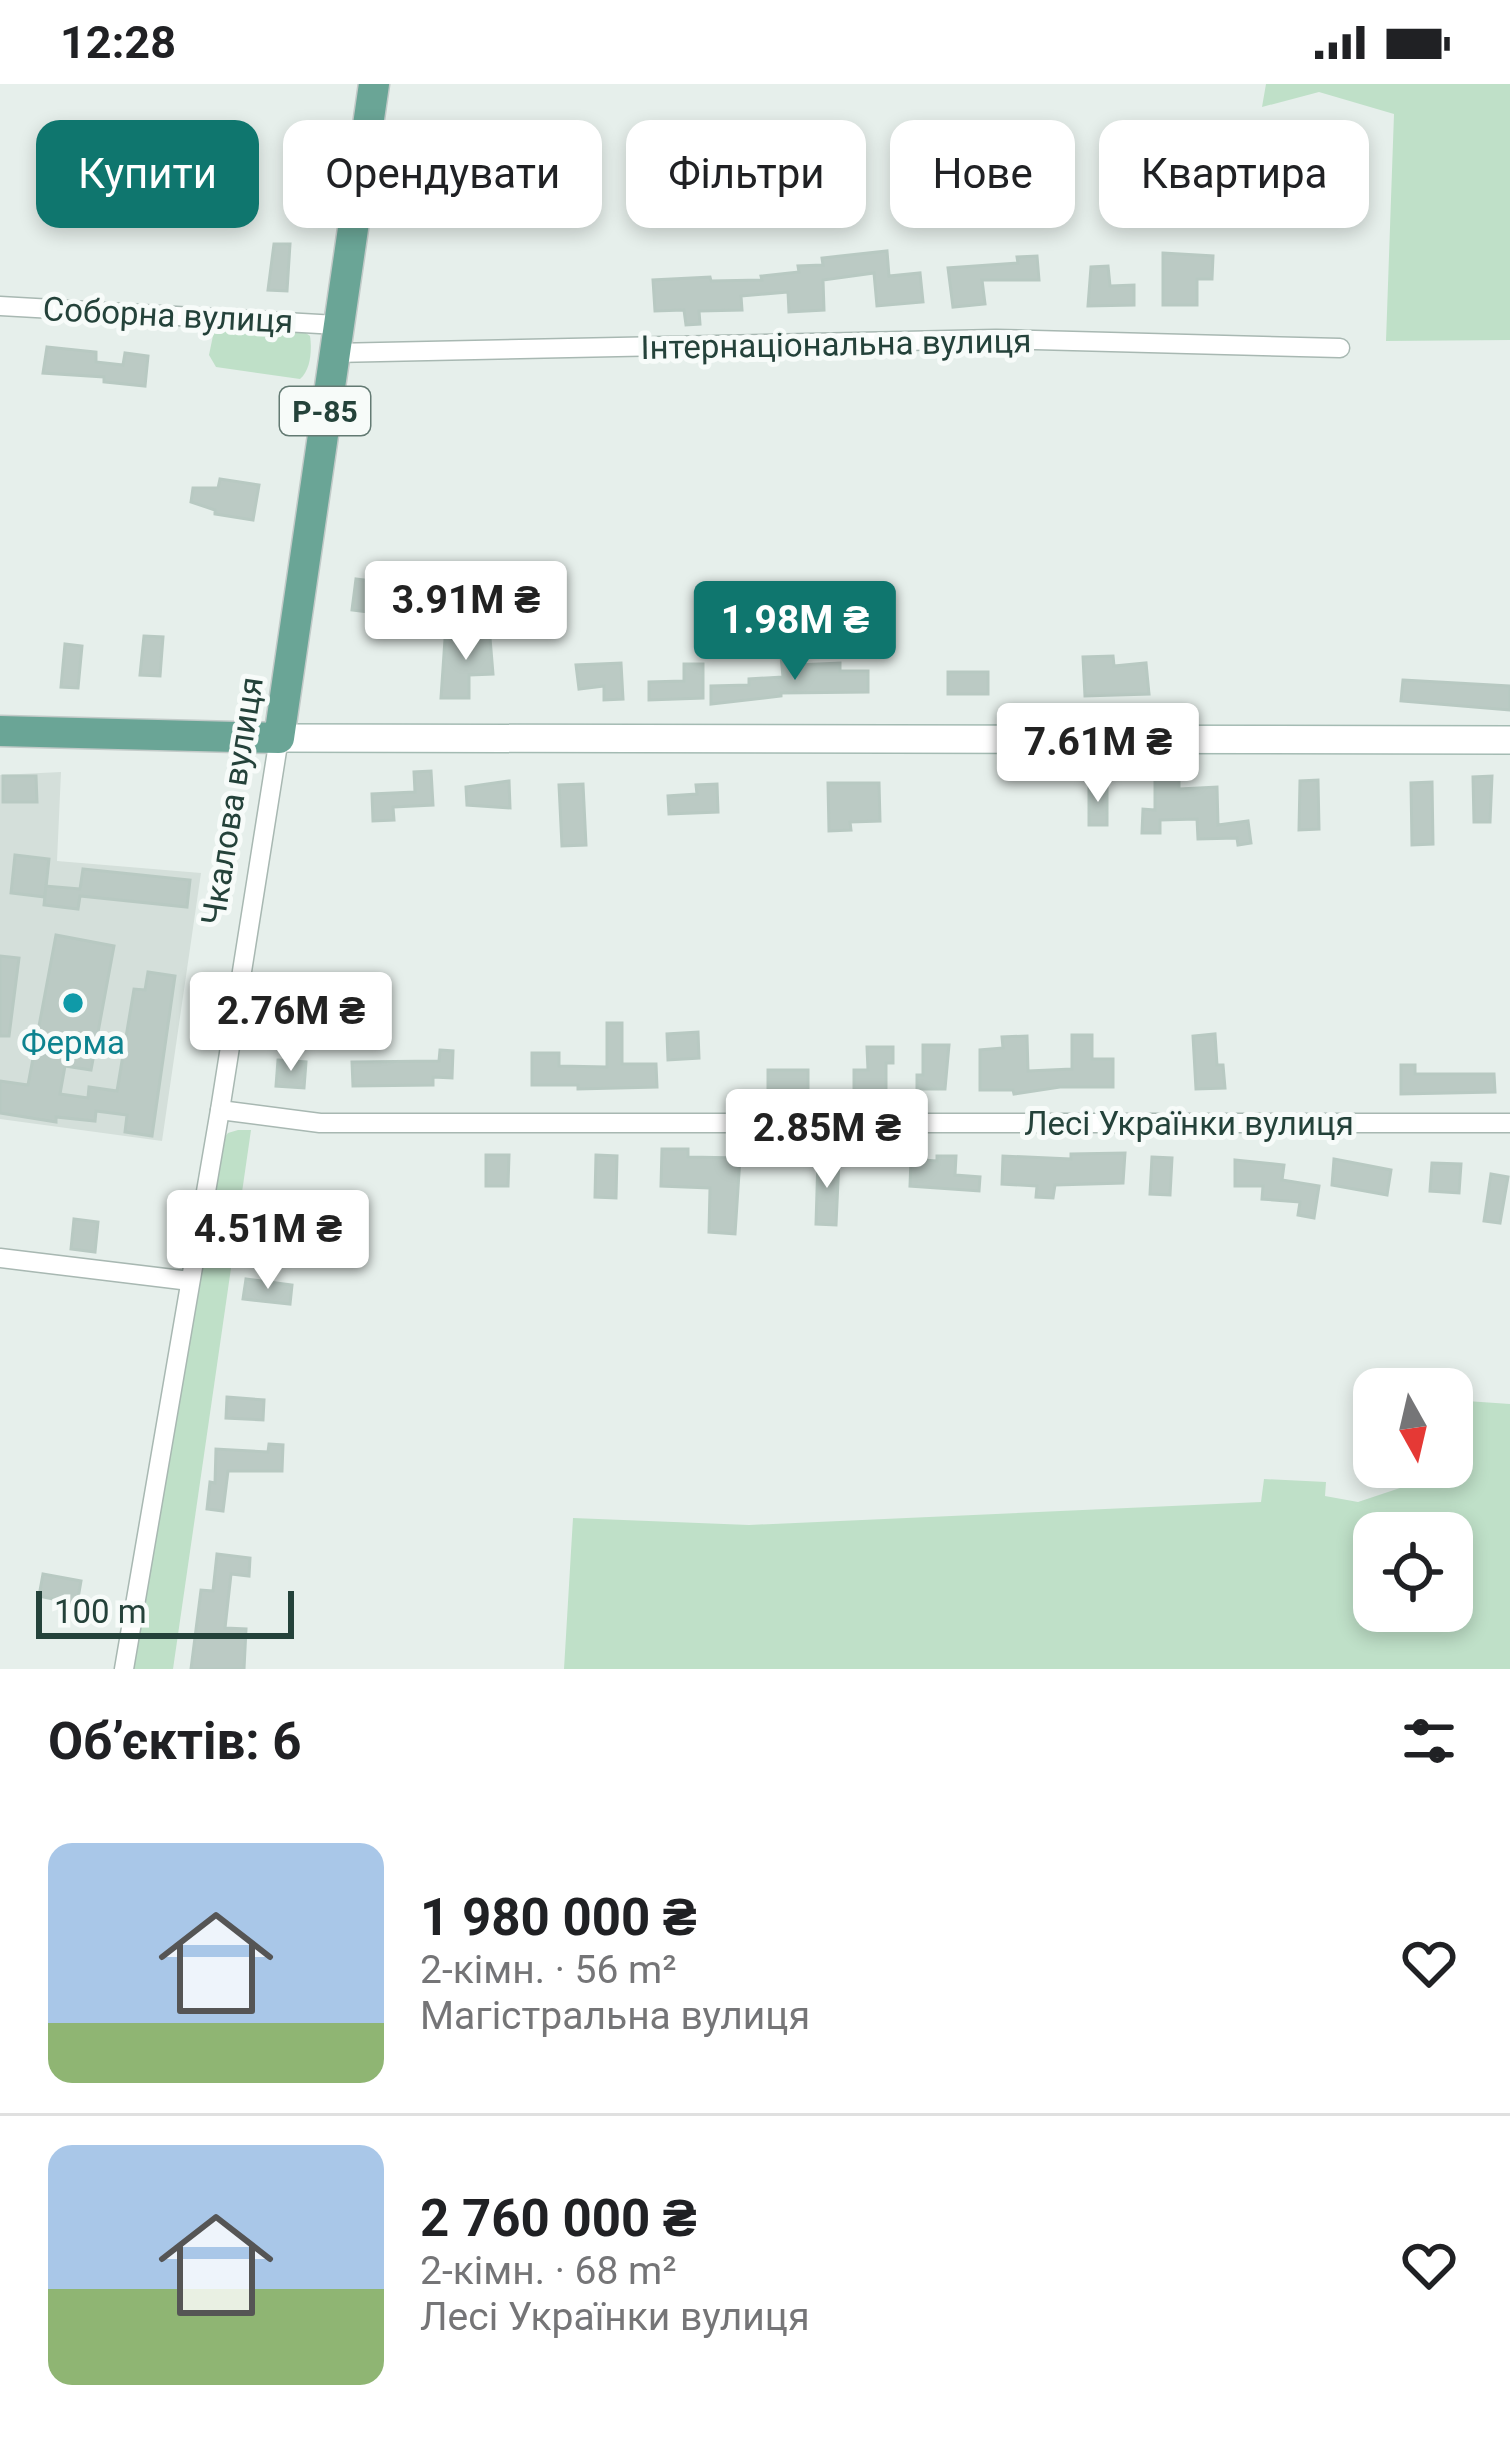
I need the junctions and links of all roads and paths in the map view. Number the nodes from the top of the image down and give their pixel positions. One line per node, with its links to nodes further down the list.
1 (374, 84): 3 (main road, Чкалова вулиця / Р-85)
2 (0, 306): 3 (street, Соборна вулиця)
3 (335, 339): 4 (street, Інтернаціональна вулиця); 6 (main road, Чкалова вулиця / Р-85)
4 (1340, 348)
5 (0, 731): 6 (main road)
6 (278, 738): 7 (main road); 8 (street, Чкалова вулиця)
7 (1510, 740)
8 (220, 1110): 9 (street, Лесі Українки вулиця); 11 (street, Чкалова вулиця)
9 (1510, 1123)
10 (0, 1258): 11 (street)
11 (190, 1281): 12 (street, Чкалова вулиця)
12 (124, 1669)

